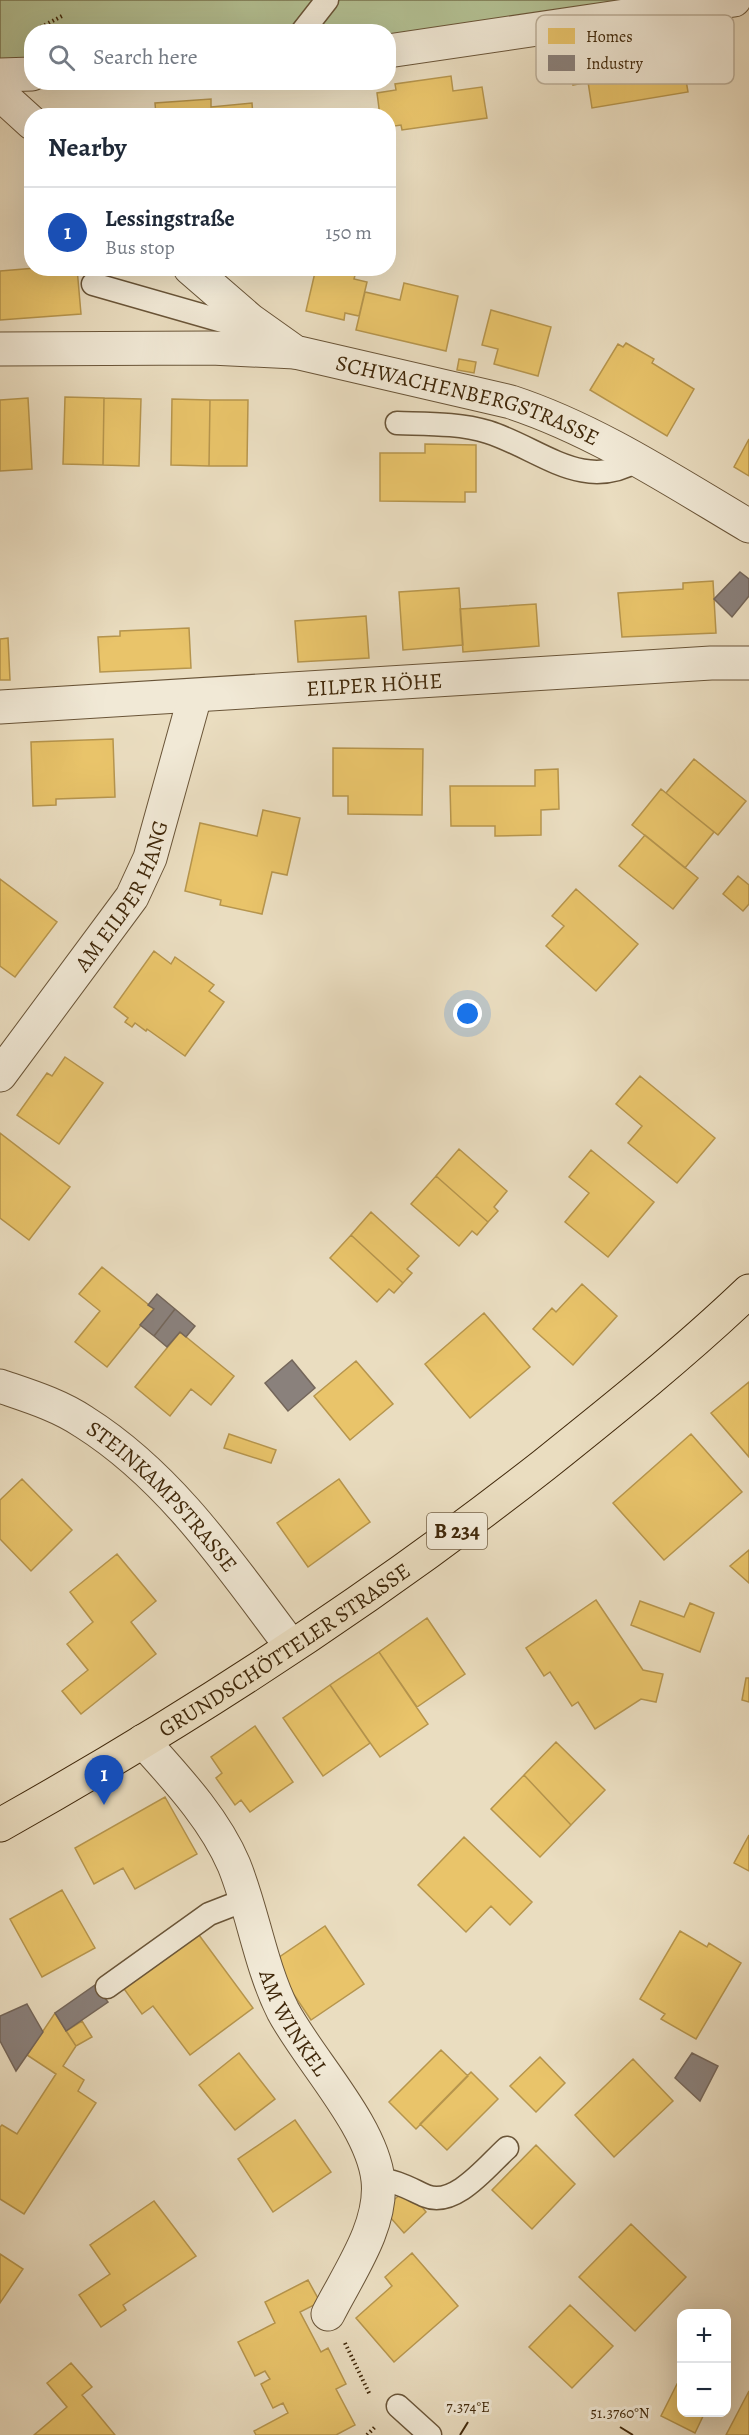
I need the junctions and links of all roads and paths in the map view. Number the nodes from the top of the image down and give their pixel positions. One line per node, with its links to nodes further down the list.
1 (327, 0): 6 (lane)
2 (734, 0): 4 (street)
3 (64, 15): 5 (path)
4 (632, 15)
5 (47, 24)
6 (308, 24)
7 (536, 29): 8 (street)
8 (396, 50)
9 (24, 74): 10 (street)
10 (0, 75)
11 (0, 94): 12 (street)
12 (24, 116)
13 (199, 276): 15 (street, SCHWACHENBERGSTRASSE)
14 (93, 284): 15 (lane)
15 (284, 344): 16 (street); 18 (street, SCHWACHENBERGSTRASSE)
16 (0, 349)
17 (397, 423): 18 (lane)
18 (638, 460): 19 (street, SCHWACHENBERGSTRASSE)
19 (749, 526)
20 (749, 663): 21 (street, EILPER HÖHE)
21 (195, 696): 22 (street, EILPER HÖHE); 23 (street, AM EILPER HANG)
22 (0, 707)
23 (0, 1075)
24 (749, 1291): 26 (main road, GRUNDSCHÖTTELER STRASSE / B 234)
25 (0, 1386): 26 (street, STEINKAMPSTRASSE)
26 (291, 1647): 27 (main road, GRUNDSCHÖTTELER STRASSE / B 234)
27 (143, 1741): 28 (main road, GRUNDSCHÖTTELER STRASSE / B 234); 29 (street, AM WINKEL)
28 (0, 1825)
29 (245, 1900): 30 (lane); 32 (street, AM WINKEL)
30 (107, 1988)
31 (507, 2148): 32 (lane)
32 (378, 2180): 33 (street, AM WINKEL)
33 (328, 2314): 34 (path)
34 (372, 2406)
35 (398, 2406): 38 (lane)
36 (373, 2417): 37 (path)
37 (367, 2435)
38 (430, 2435)

